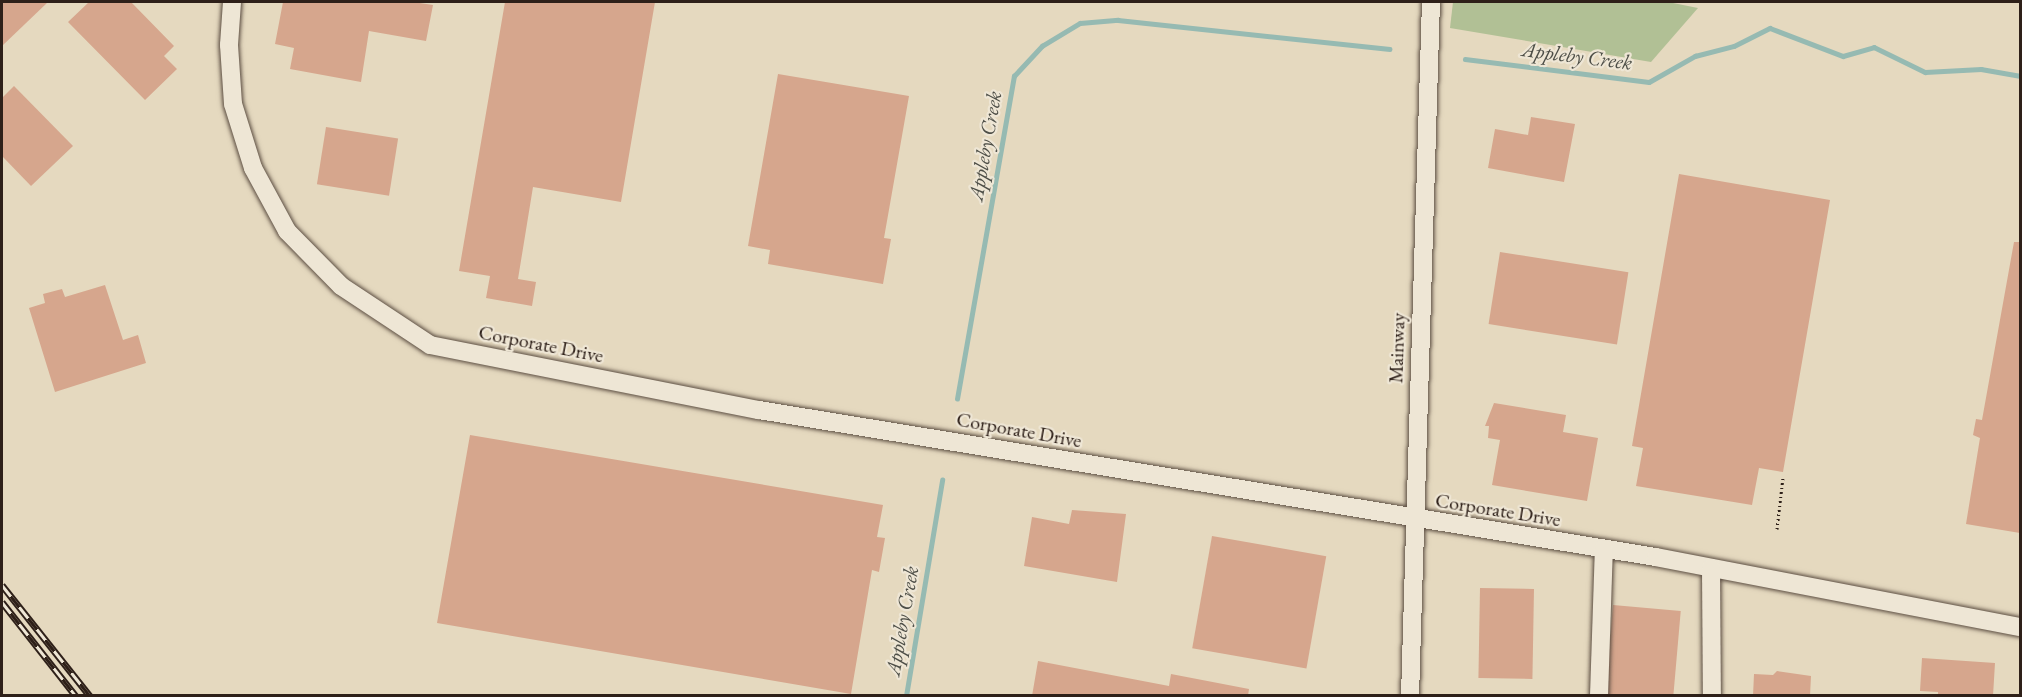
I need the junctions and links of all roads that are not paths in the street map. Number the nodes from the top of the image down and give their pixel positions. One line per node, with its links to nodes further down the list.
1 (232, 2): 3 (street, Corporate Drive)
2 (1431, 2): 3 (street, Mainway)
3 (1414, 519): 4 (street, Corporate Drive); 7 (street, Mainway)
4 (1604, 549): 5 (street, Corporate Drive); 8 (street)
5 (1711, 568): 6 (street, Corporate Drive); 9 (street)
6 (2020, 627)
7 (1410, 696)
8 (1599, 696)
9 (1712, 696)

